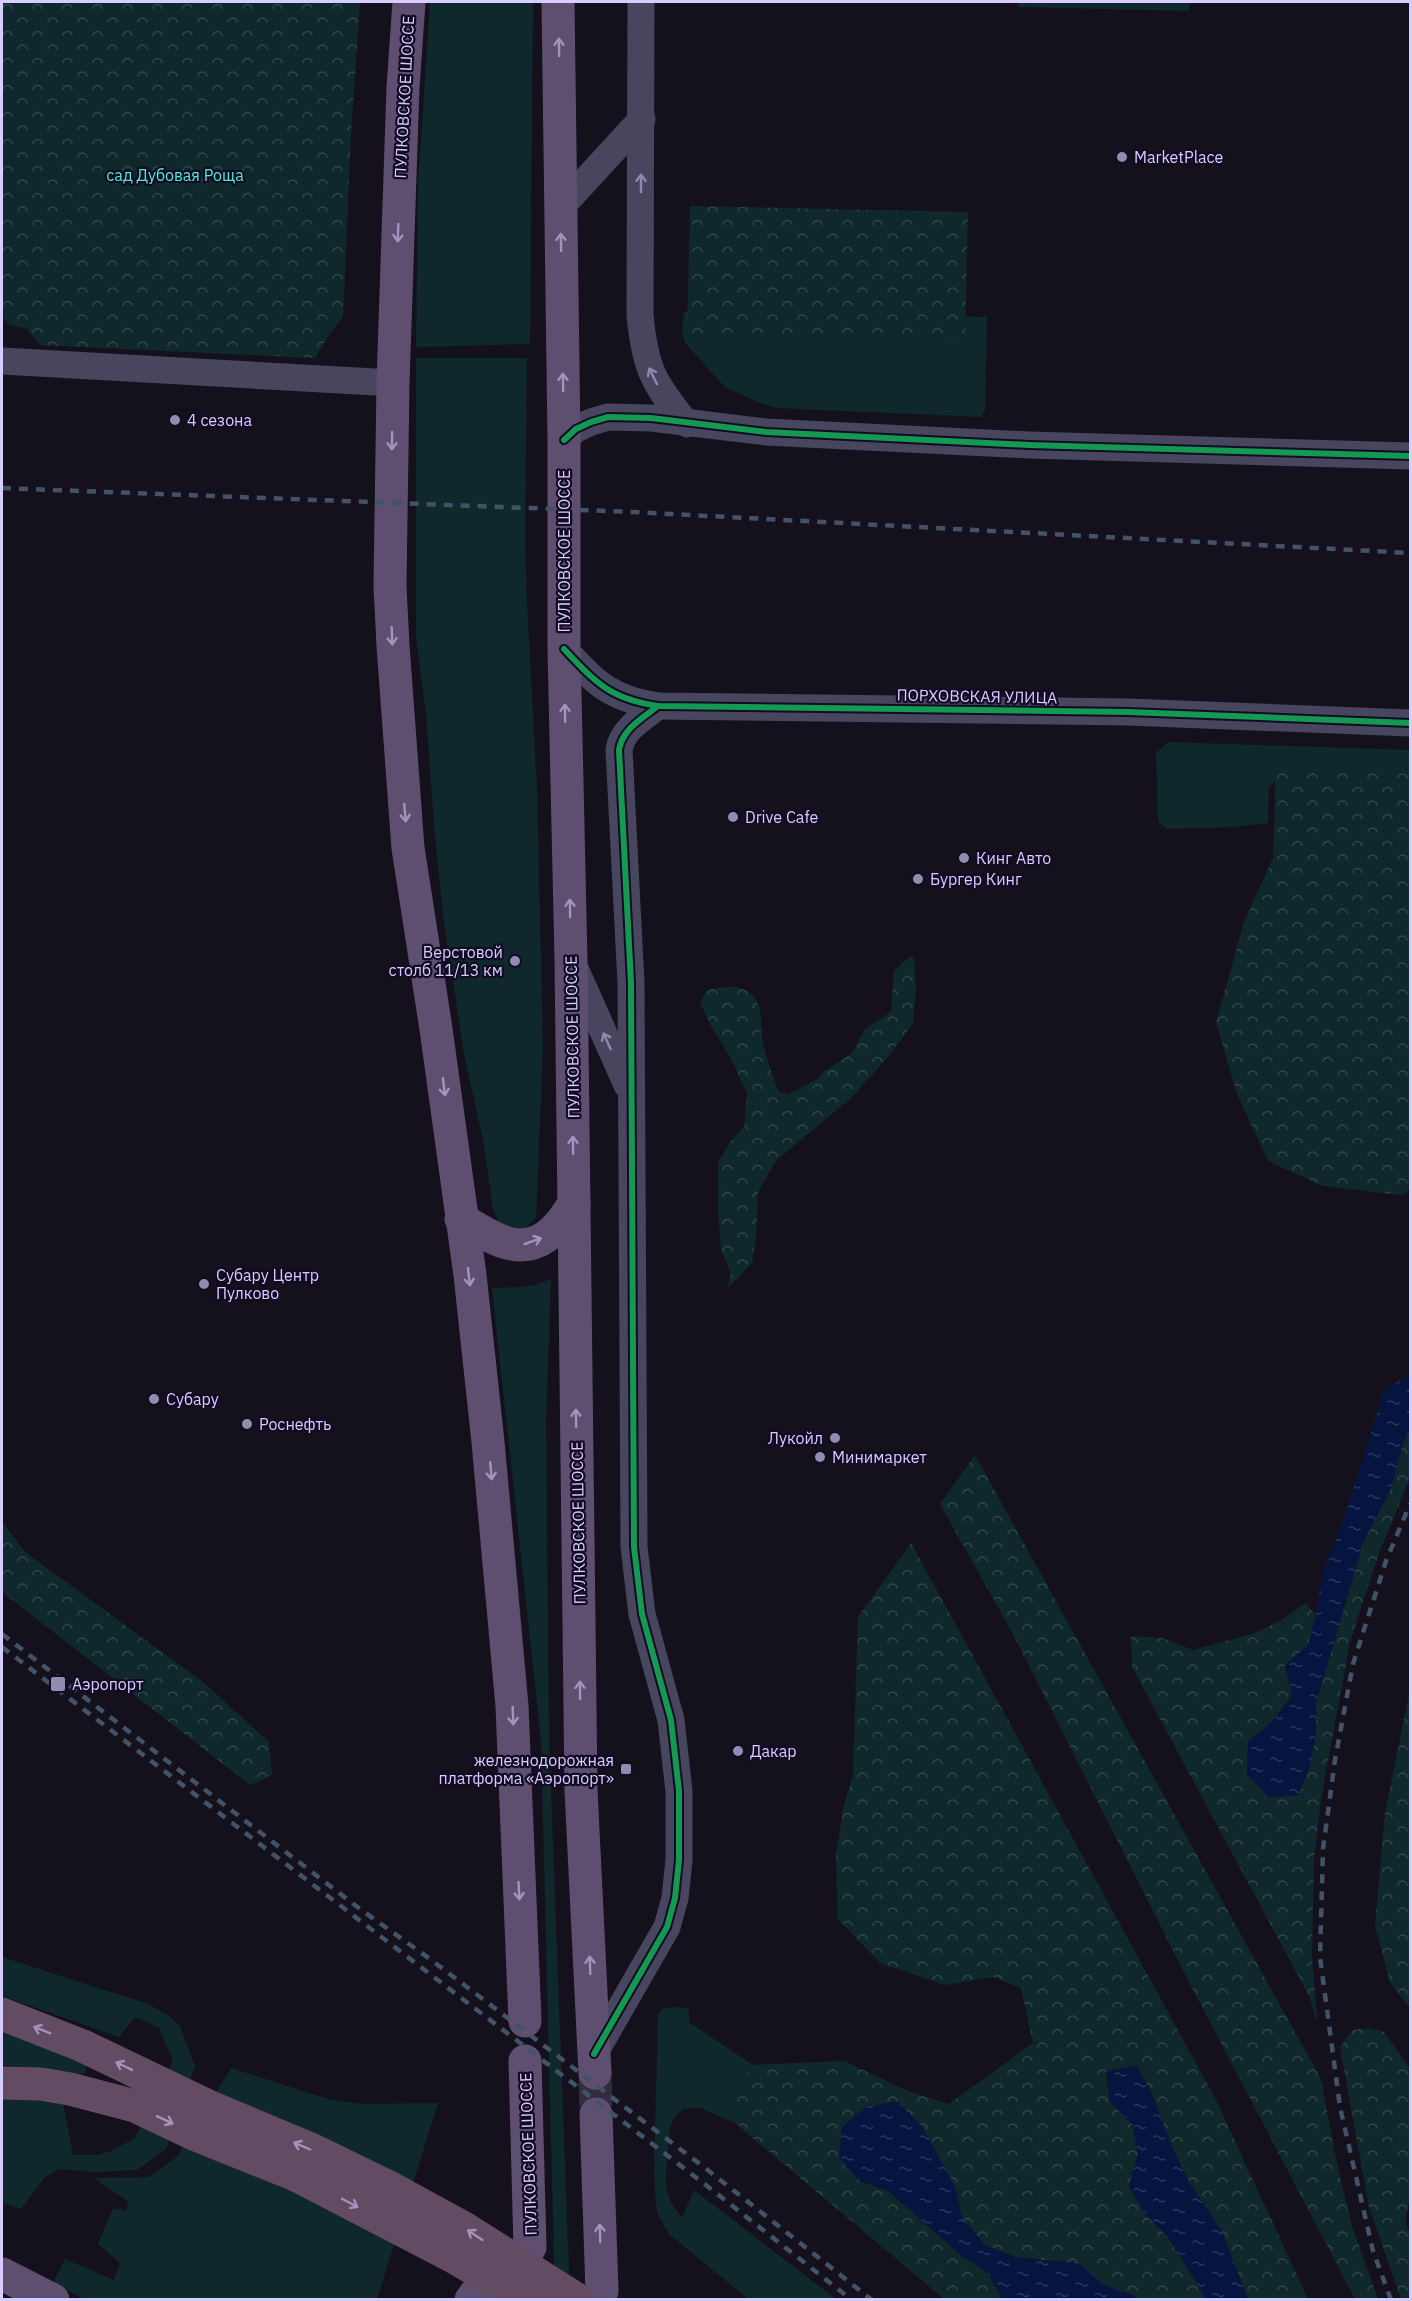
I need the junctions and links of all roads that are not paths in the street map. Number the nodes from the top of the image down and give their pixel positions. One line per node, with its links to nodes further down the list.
1 (409, 2): 7 (main road, ПУЛКОВСКОЕ ШОССЕ, one-way to 7)
2 (558, 2): 5 (main road, ПУЛКОВСКОЕ ШОССЕ, one-way to 2)
3 (641, 2): 4 (street)
4 (642, 119): 5 (street); 8 (street, one-way to 4)
5 (561, 207): 9 (main road, ПУЛКОВСКОЕ ШОССЕ, one-way to 5)
6 (2, 361): 7 (street)
7 (393, 382): 17 (main road, ПУЛКОВСКОЕ ШОССЕ, one-way to 17)
8 (687, 424): 9 (street); 10 (street)
9 (564, 440): 11 (main road, ПУЛКОВСКОЕ ШОССЕ)
10 (1410, 456)
11 (564, 649): 12 (street, ПОРХОВСКАЯ УЛИЦА); 14 (main road, ПУЛКОВСКОЕ ШОССЕ, one-way to 11)
12 (658, 706): 13 (street, ПОРХОВСКАЯ УЛИЦА); 15 (street)
13 (1410, 723)
14 (571, 960): 15 (street, one-way to 14); 16 (main road, ПУЛКОВСКОЕ ШОССЕ, one-way to 14)
15 (631, 1095): 21 (street)
16 (574, 1204): 17 (main road, one-way to 16); 21 (main road, ПУЛКОВСКОЕ ШОССЕ, one-way to 16)
17 (461, 1219): 19 (main road, ПУЛКОВСКОЕ ШОССЕ, one-way to 19)
18 (2, 2014): 26 (highway, one-way to 18, bridge)
19 (525, 2021)
20 (525, 2061): 24 (main road, ПУЛКОВСКОЕ ШОССЕ)
21 (594, 2063)
22 (2, 2083): 28 (highway, one-way to 28, bridge)
23 (596, 2114): 26 (main road, one-way to 23)
24 (525, 2237)
25 (2, 2274): 27 (main road)
26 (590, 2295)
27 (53, 2300)
28 (528, 2300)

